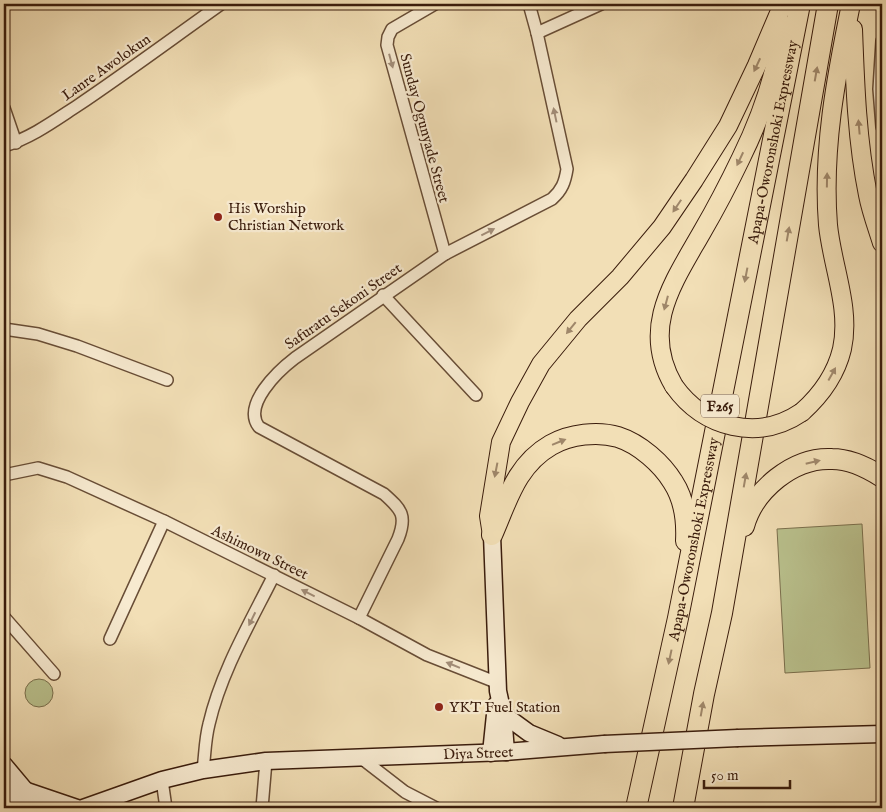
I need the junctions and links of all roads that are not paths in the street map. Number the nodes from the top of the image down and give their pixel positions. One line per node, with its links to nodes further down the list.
1 (221, 4): 13 (street, Lanre Awolokun)
2 (435, 4): 16 (street, Sunday Ogunyade Street, one-way to 16)
3 (529, 4): 9 (street, Safuratu Sekoni Street)
4 (601, 4): 9 (street)
5 (783, 4): 8 (main road, one-way to 8, bridge); 24 (main road, one-way to 24)
6 (800, 4): 29 (highway, Apapa-Oworonshoki Expressway / F265, one-way to 29)
7 (828, 4): 26 (highway, Apapa-Oworonshoki Expressway / F265, one-way to 7)
8 (852, 4): 15 (main road, one-way to 8)
9 (537, 33): 16 (street, Safuratu Sekoni Street, one-way to 9)
10 (882, 41): 12 (street)
11 (4, 108): 13 (street)
12 (882, 127)
13 (16, 143): 14 (street, Lanre Awolokun)
14 (4, 146)
15 (882, 243)
16 (445, 254): 17 (street, Safuratu Sekoni Street)
17 (383, 295): 20 (street); 28 (street, Safuratu Sekoni Street)
18 (4, 329): 19 (street)
19 (167, 380)
20 (476, 395)
21 (4, 475): 23 (street, Ashimowu Street)
22 (882, 477): 26 (highway, one-way to 22)
23 (164, 521): 25 (street, Ashimowu Street); 30 (street)
24 (492, 535): 29 (highway, one-way to 29); 32 (main road)
25 (274, 576): 28 (street, Ashimowu Street, one-way to 25); 39 (street, one-way to 39)
26 (722, 613): 50 (highway, Apapa-Oworonshoki Expressway / F265, one-way to 26)
27 (4, 617): 31 (street)
28 (359, 618): 32 (street, Ashimowu Street, one-way to 28)
29 (678, 618): 49 (highway, Apapa-Oworonshoki Expressway / F265, one-way to 49)
30 (110, 639)
31 (54, 674)
32 (498, 687): 33 (main road); 36 (main road)
33 (503, 714): 35 (main road); 36 (main road)
34 (882, 734): 35 (main road, Diya Street, bridge)
35 (563, 746): 36 (main road, Diya Street)
36 (498, 752): 37 (main road, Diya Street)
37 (361, 758): 38 (main road, Diya Street); 48 (street)
38 (266, 761): 39 (main road, Diya Street); 47 (street)
39 (203, 770): 41 (main road, Diya Street)
40 (5, 773): 42 (main road)
41 (162, 780): 45 (main road, Diya Street); 46 (street)
42 (20, 802): 43 (main road); 44 (main road)
43 (40, 808)
44 (77, 808)
45 (82, 808)
46 (166, 808)
47 (262, 808)
48 (436, 808)
49 (636, 808)
50 (683, 808)

